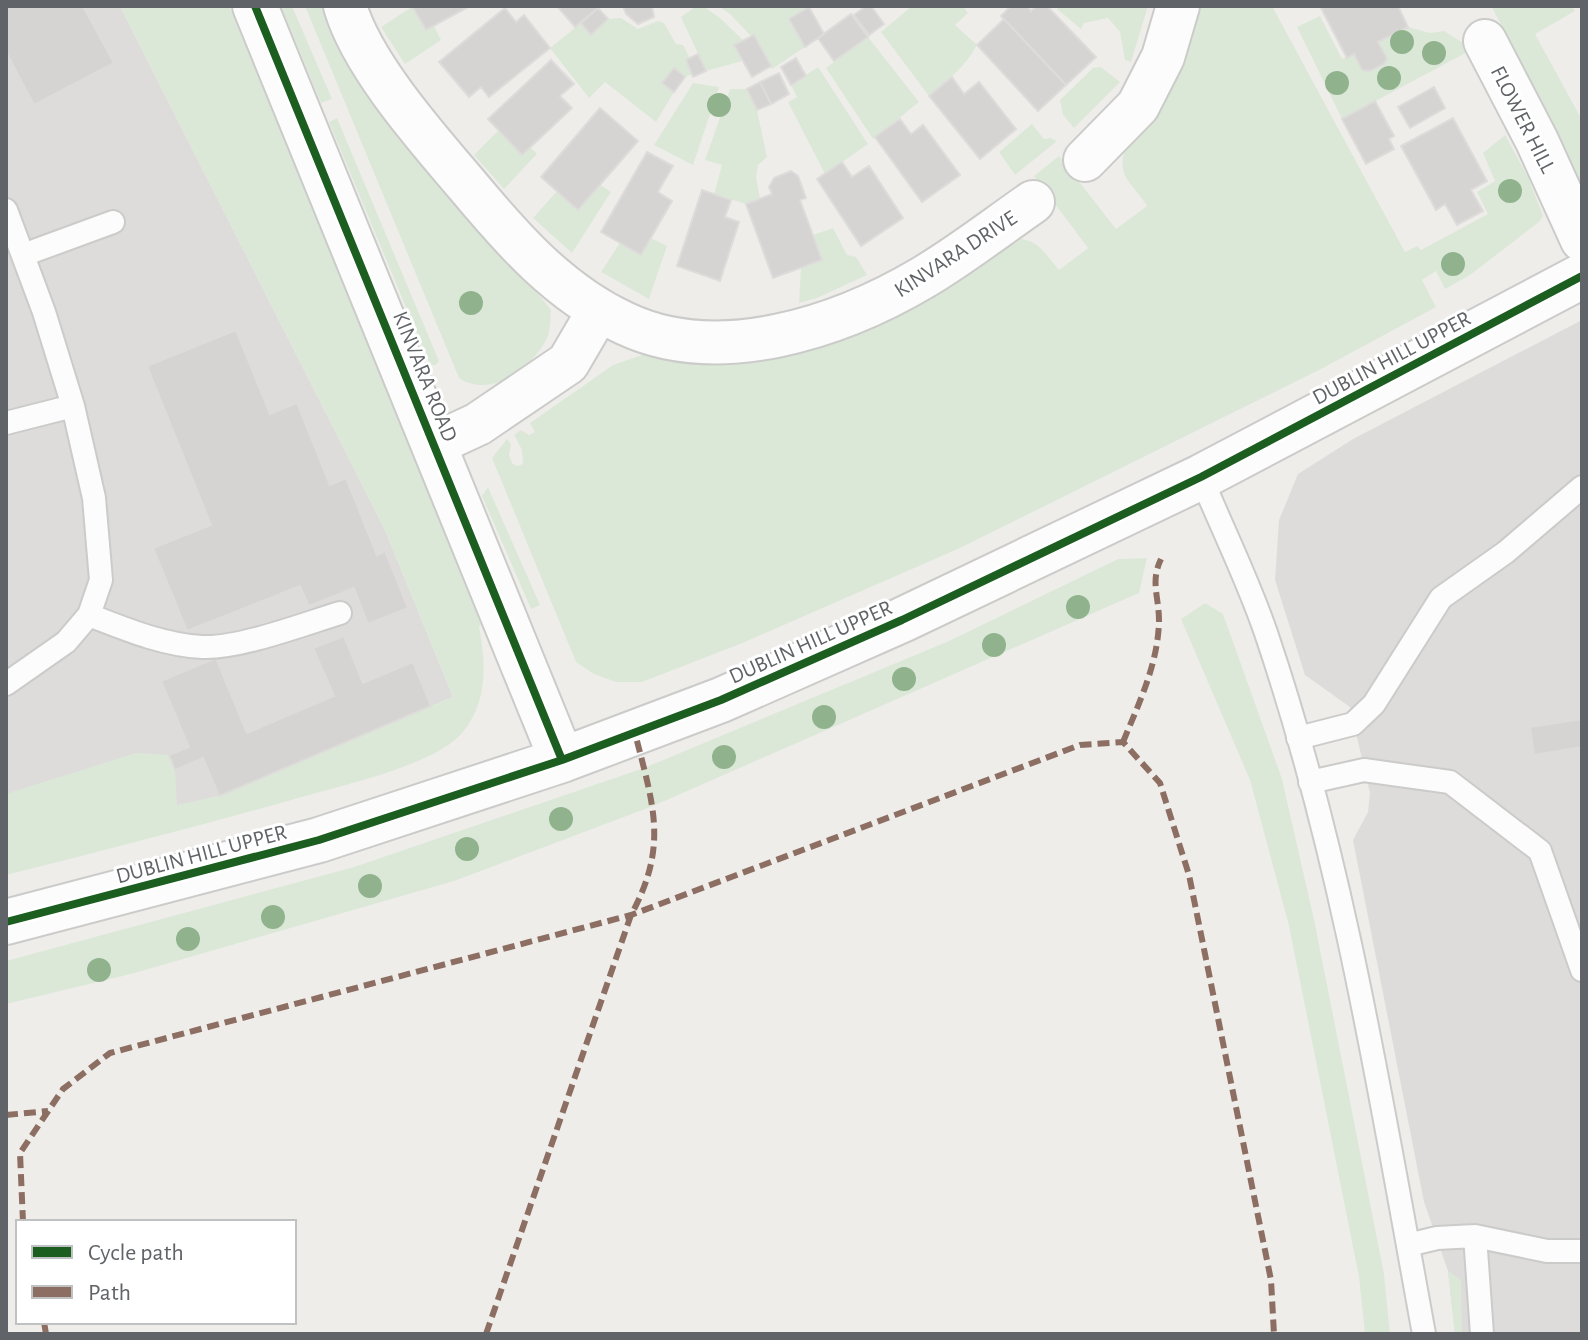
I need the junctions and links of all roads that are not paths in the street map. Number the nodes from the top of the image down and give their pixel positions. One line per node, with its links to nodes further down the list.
1 (255, 6): 15 (street, KINVARA ROAD)
2 (345, 6): 12 (street, KINVARA DRIVE)
3 (1178, 6): 5 (street)
4 (1485, 41): 9 (street, FLOWER HILL)
5 (1085, 160)
6 (1033, 202): 12 (street, KINVARA DRIVE)
7 (6, 210): 10 (lane)
8 (113, 222): 10 (lane)
9 (1582, 240)
10 (23, 255): 13 (lane)
11 (1582, 276): 16 (street, DUBLIN HILL UPPER)
12 (599, 310): 15 (street)
13 (73, 406): 14 (lane); 19 (lane)
14 (6, 423)
15 (435, 444): 22 (street, KINVARA ROAD)
16 (1201, 477): 21 (lane); 22 (street, DUBLIN HILL UPPER)
17 (1582, 487): 21 (lane)
18 (340, 613): 19 (lane)
19 (89, 615): 20 (lane)
20 (6, 684)
21 (1298, 738): 23 (lane)
22 (562, 760): 24 (street, DUBLIN HILL UPPER)
23 (1310, 782): 25 (lane); 27 (lane)
24 (6, 922)
25 (1582, 970)
26 (1475, 1236): 27 (lane); 28 (lane); 30 (lane)
27 (1408, 1245): 29 (lane)
28 (1582, 1251)
29 (1424, 1334)
30 (1482, 1334)

